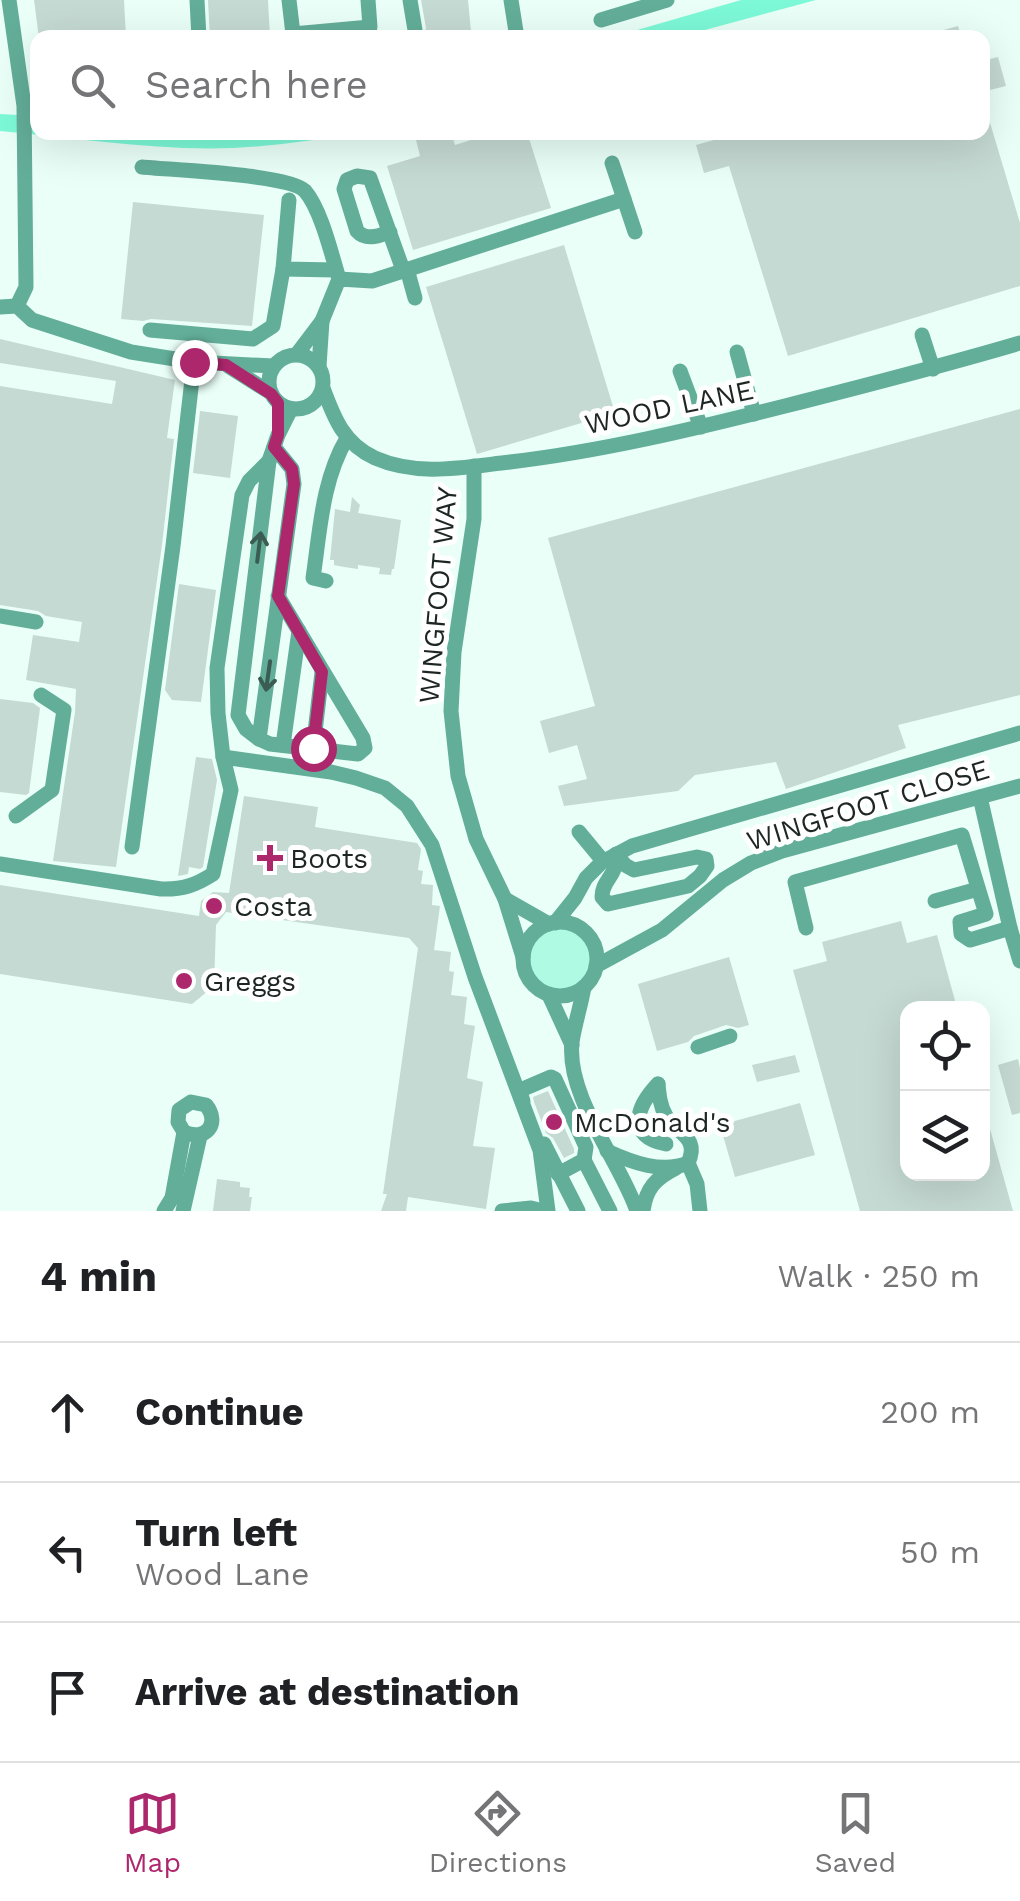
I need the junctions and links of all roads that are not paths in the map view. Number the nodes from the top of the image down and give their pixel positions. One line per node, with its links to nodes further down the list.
1 (9, 0): 9 (street)
2 (197, 0): 10 (street)
3 (289, 0): 11 (street)
4 (368, 0): 12 (street)
5 (410, 0): 13 (street)
6 (511, 0): 14 (street)
7 (668, 0): 8 (street)
8 (602, 20)
9 (6, 21): 25 (street)
10 (199, 30)
11 (292, 30)
12 (373, 30)
13 (415, 30)
14 (516, 30)
15 (612, 163): 18 (street)
16 (142, 167): 23 (street)
17 (289, 200): 21 (street)
18 (624, 200): 20 (street); 22 (street)
19 (390, 232): 22 (street)
20 (634, 232)
21 (283, 269): 23 (street); 27 (street)
22 (405, 270): 23 (street); 24 (street)
23 (338, 275): 26 (street)
24 (415, 298)
25 (8, 306): 32 (street)
26 (322, 321): 31 (street); 35 (street)
27 (150, 330)
28 (922, 336): 36 (street)
29 (1020, 343): 36 (street, WOOD LANE)
30 (737, 352): 40 (street)
31 (297, 354): 34 (street); 35 (street)
32 (194, 362): 33 (street); 64 (street)
33 (226, 365): 34 (street); 39 (street)
34 (273, 366): 39 (street)
35 (318, 366): 38 (street)
36 (933, 368): 40 (street, WOOD LANE)
37 (680, 371): 42 (street)
38 (323, 388): 39 (street); 41 (street, WOOD LANE)
39 (285, 403): 41 (street); 44 (street)
40 (754, 414): 42 (street, WOOD LANE)
41 (337, 423): 43 (street, WOOD LANE)
42 (701, 427): 45 (street, WOOD LANE)
43 (346, 438): 45 (street, WOOD LANE); 46 (street)
44 (274, 448): 47 (street); 55 (street, one-way to 44); 59 (street)
45 (474, 466): 69 (street, WINGFOOT WAY)
46 (326, 581)
47 (278, 596): 50 (street); 55 (street, one-way to 55)
48 (0, 616): 49 (street)
49 (36, 622)
50 (299, 631): 51 (street); 56 (street)
51 (322, 672): 53 (street); 57 (street)
52 (41, 694): 62 (street)
53 (348, 713): 58 (street); 58 (street)
54 (1020, 733): 65 (street)
55 (259, 739): 56 (street)
56 (283, 745): 57 (street)
57 (313, 748): 58 (street)
58 (341, 752)
59 (223, 757): 66 (street); 96 (street)
60 (1020, 786): 61 (street, WINGFOOT CLOSE)
61 (980, 797): 74 (street); 76 (street, WINGFOOT CLOSE)
62 (16, 816)
63 (580, 832): 65 (street)
64 (132, 846)
65 (615, 861): 65 (street); 68 (street)
66 (0, 864)
67 (978, 889): 70 (street); 73 (street); 74 (street)
68 (576, 898): 71 (street); 72 (street)
69 (504, 899): 71 (street); 77 (street, WINGFOOT WAY)
70 (934, 901)
71 (552, 924): 72 (street); 77 (street)
72 (574, 926): 75 (street)
73 (806, 928)
74 (1010, 928): 78 (street)
75 (592, 942): 76 (street); 79 (street)
76 (634, 946): 79 (street, WINGFOOT CLOSE)
77 (523, 957): 81 (street)
78 (1020, 961)
79 (596, 966): 80 (street)
80 (584, 987): 81 (street); 83 (street)
81 (549, 995): 83 (street)
82 (730, 1036): 84 (street)
83 (572, 1044): 86 (street)
84 (698, 1048)
85 (666, 1144): 88 (street)
86 (607, 1152): 88 (street); 91 (street)
87 (584, 1160): 89 (street); 89 (street); 90 (street)
88 (684, 1164): 98 (street); 99 (street)
89 (558, 1174): 92 (street)
90 (599, 1188): 91 (street); 97 (street)
91 (626, 1188): 98 (street)
92 (575, 1208)
93 (164, 1211): 94 (street)
94 (183, 1211)
95 (502, 1211): 96 (street)
96 (546, 1211)
97 (610, 1211)
98 (640, 1211)
99 (700, 1211)

